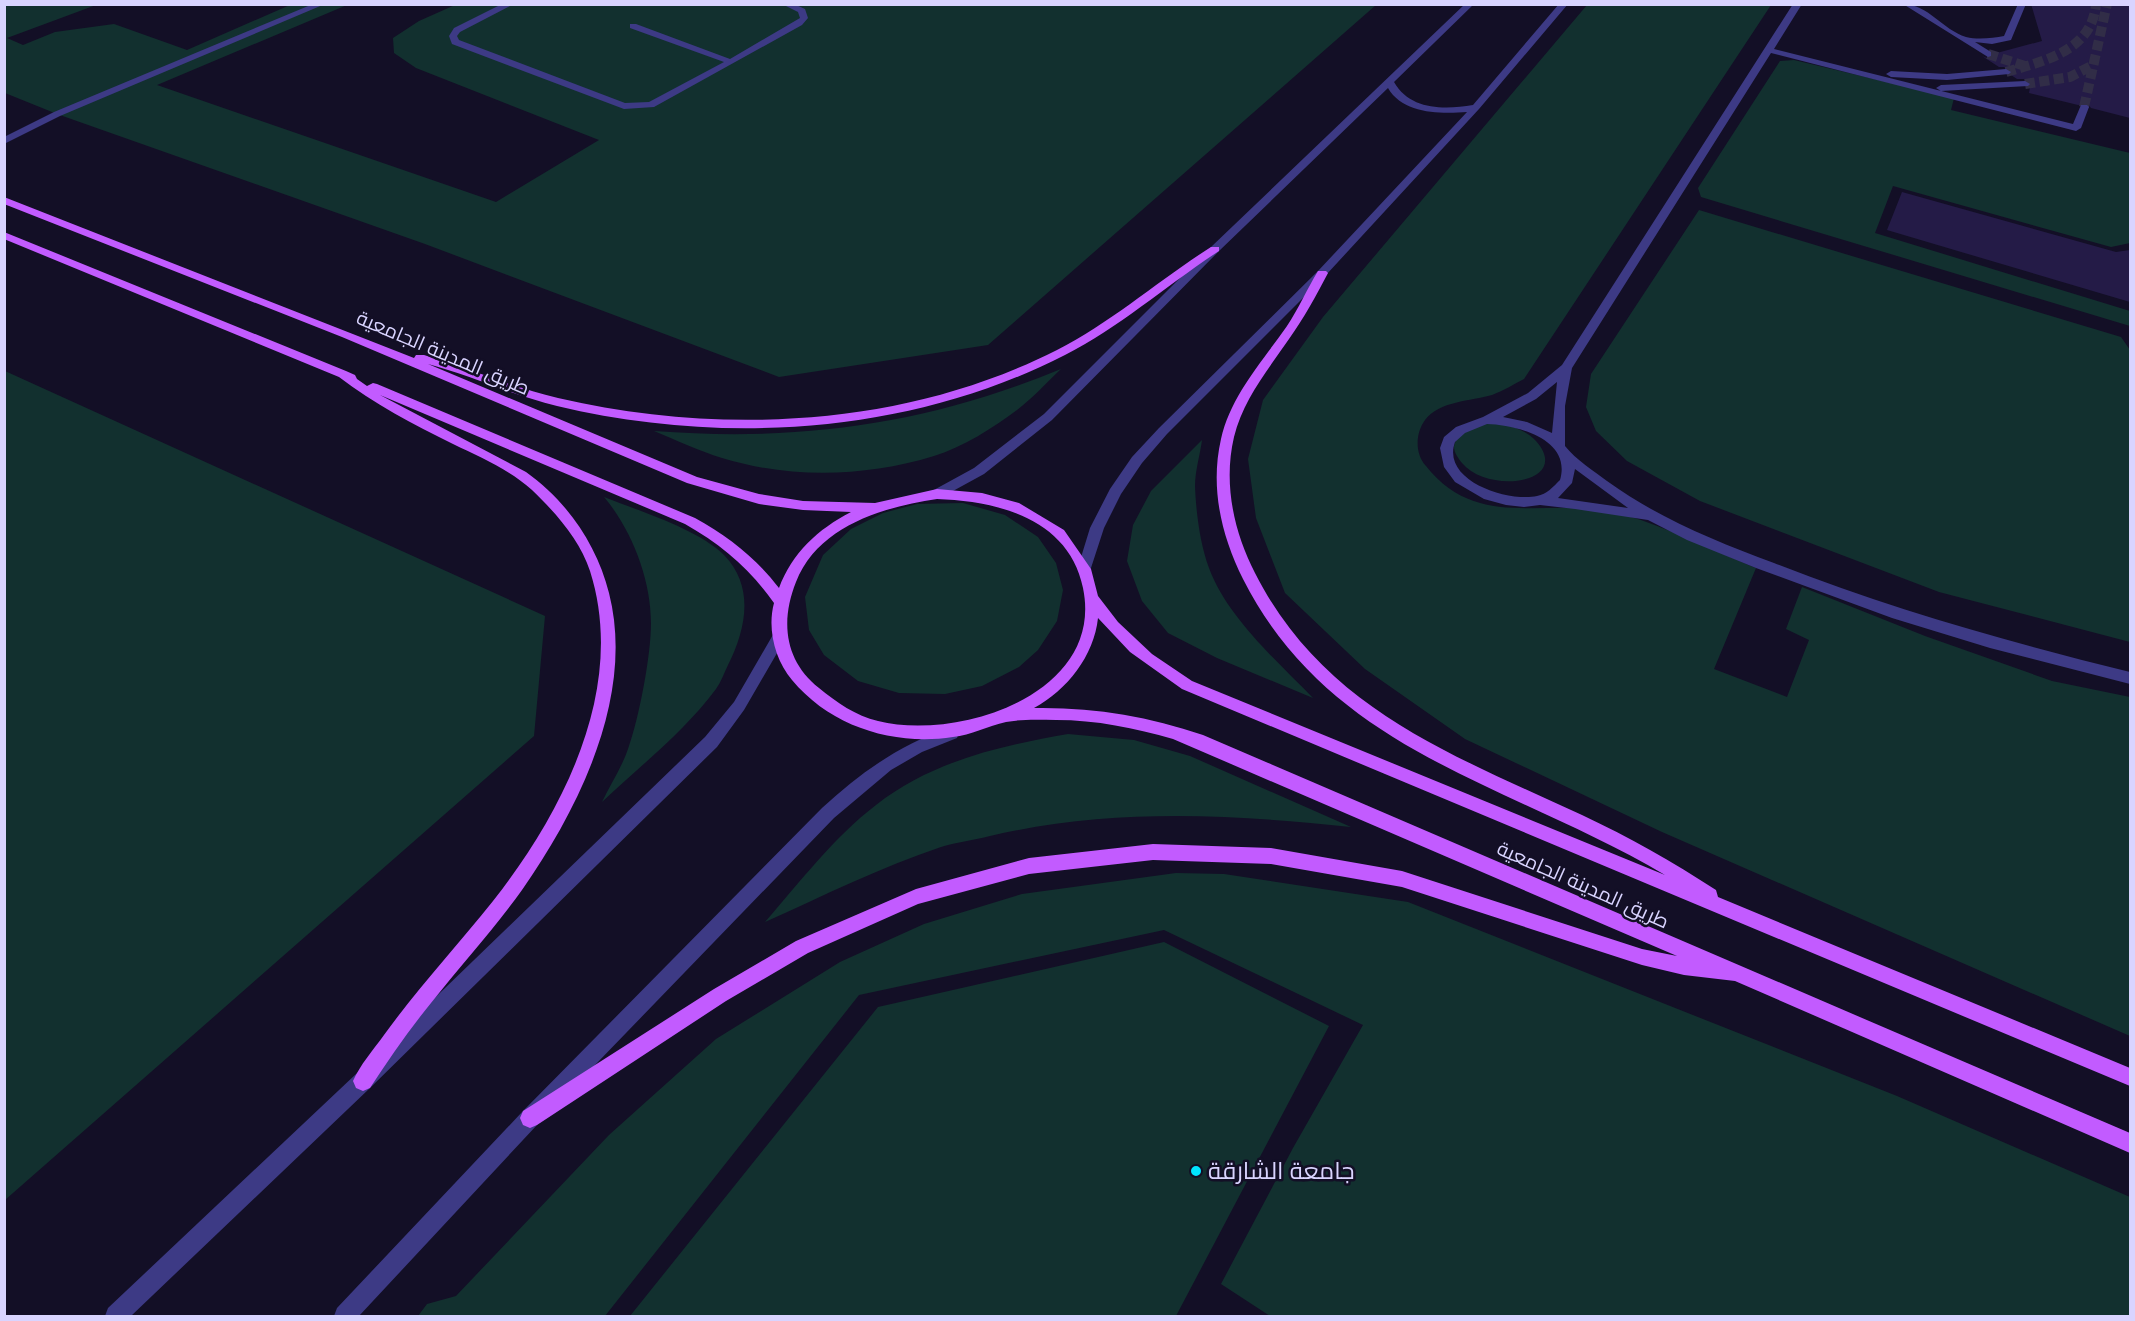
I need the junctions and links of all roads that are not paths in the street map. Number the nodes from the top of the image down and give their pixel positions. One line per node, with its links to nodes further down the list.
1 (321, 4): 21 (street)
2 (510, 4): 13 (street)
3 (786, 4): 13 (street)
4 (1470, 4): 16 (street)
5 (1564, 4): 19 (street)
6 (1798, 4): 11 (street)
7 (1907, 4): 10 (street)
8 (2022, 4): 10 (street)
9 (633, 26): 13 (street)
10 (1964, 39): 12 (street)
11 (1769, 50): 14 (street); 29 (street)
12 (1988, 54)
13 (731, 62)
14 (1844, 69): 15 (street); 18 (street)
15 (2006, 72)
16 (1390, 82): 19 (street); 26 (street)
17 (2025, 84): 18 (street)
18 (1920, 89): 20 (street)
19 (1476, 106): 27 (street)
20 (2084, 106)
21 (48, 118): 22 (street); 23 (street)
22 (4, 134)
23 (4, 141)
24 (4, 200): 28 (main road, طريق المدينة الجامعية)
25 (4, 235): 30 (main road)
26 (1215, 249): 28 (main road); 33 (street)
27 (1322, 273): 37 (street); 44 (main road)
28 (386, 351): 35 (main road, طريق المدينة الجامعية)
29 (1566, 368): 31 (street); 32 (street)
30 (342, 374): 38 (main road); 47 (main road)
31 (1487, 420): 32 (street); 34 (street)
32 (1561, 450): 34 (street); 36 (street)
33 (937, 494): 35 (main road); 37 (main road)
34 (1536, 501): 36 (street)
35 (873, 507): 38 (main road)
36 (1654, 518): 41 (street)
37 (1084, 567): 39 (main road)
38 (780, 600): 40 (main road)
39 (1093, 600): 42 (main road); 44 (main road, طريق المدينة الجامعية)
40 (778, 637): 43 (main road); 47 (street)
41 (2130, 678)
42 (1008, 716): 43 (main road); 45 (main road, طريق المدينة الجامعية)
43 (963, 729): 48 (street)
44 (1730, 910): 46 (main road, طريق المدينة الجامعية)
45 (1733, 973): 48 (main road); 49 (main road, طريق المدينة الجامعية)
46 (2130, 1077)
47 (363, 1082): 50 (street)
48 (530, 1118): 51 (street)
49 (2130, 1143)
50 (116, 1317)
51 (345, 1317)

